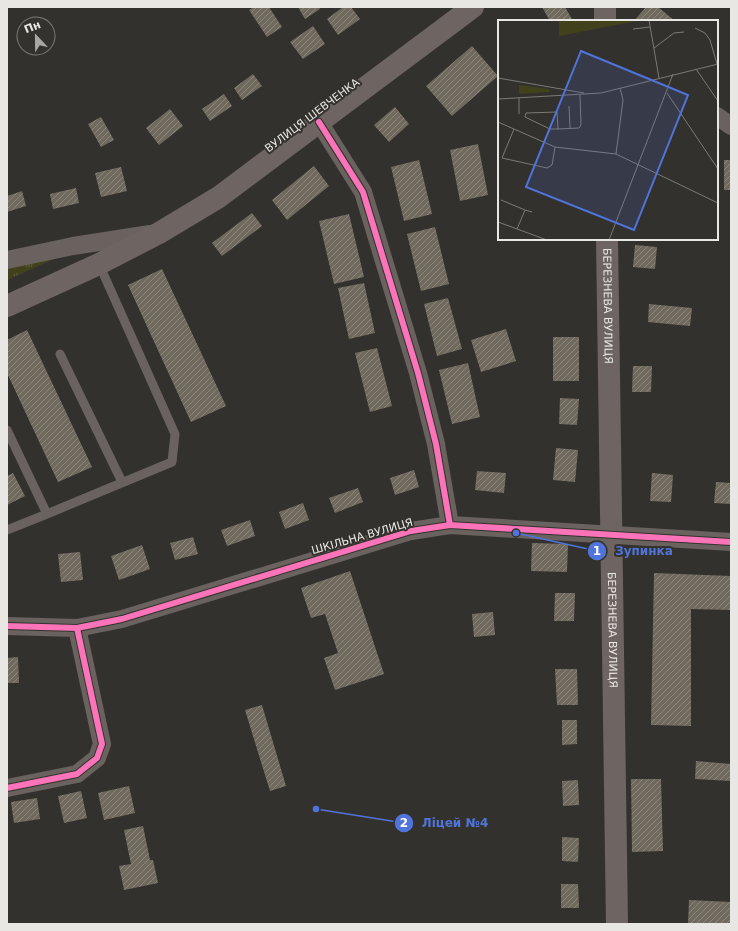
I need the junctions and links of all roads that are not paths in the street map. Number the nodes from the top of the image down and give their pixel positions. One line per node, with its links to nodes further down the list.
1 (473, 7): 5 (main road, ВУЛИЦЯ ШЕВЧЕНКА)
2 (605, 7): 3 (main road)
3 (605, 20)
4 (718, 117): 6 (street)
5 (319, 122): 7 (main road, ВУЛИЦЯ ШЕВЧЕНКА); 16 (street)
6 (731, 126)
7 (159, 233): 9 (street); 10 (main road, ВУЛИЦЯ ШЕВЧЕНКА)
8 (607, 240): 18 (main road, БЕРЕЗНЕВА ВУЛИЦЯ)
9 (7, 260)
10 (99, 264): 11 (main road, ВУЛИЦЯ ШЕВЧЕНКА); 14 (lane)
11 (7, 306)
12 (60, 354): 14 (lane)
13 (7, 430): 15 (lane)
14 (122, 482): 15 (lane)
15 (47, 514): 17 (lane)
16 (450, 525): 18 (street, ШКІЛЬНА ВУЛИЦЯ); 21 (street, ШКІЛЬНА ВУЛИЦЯ)
17 (7, 530)
18 (610, 533): 19 (street, ШКІЛЬНА ВУЛИЦЯ); 23 (main road, БЕРЕЗНЕВА ВУЛИЦЯ)
19 (731, 542)
20 (7, 626): 21 (street, ШКІЛЬНА ВУЛИЦЯ)
21 (77, 628): 22 (street)
22 (7, 788)
23 (617, 924)

